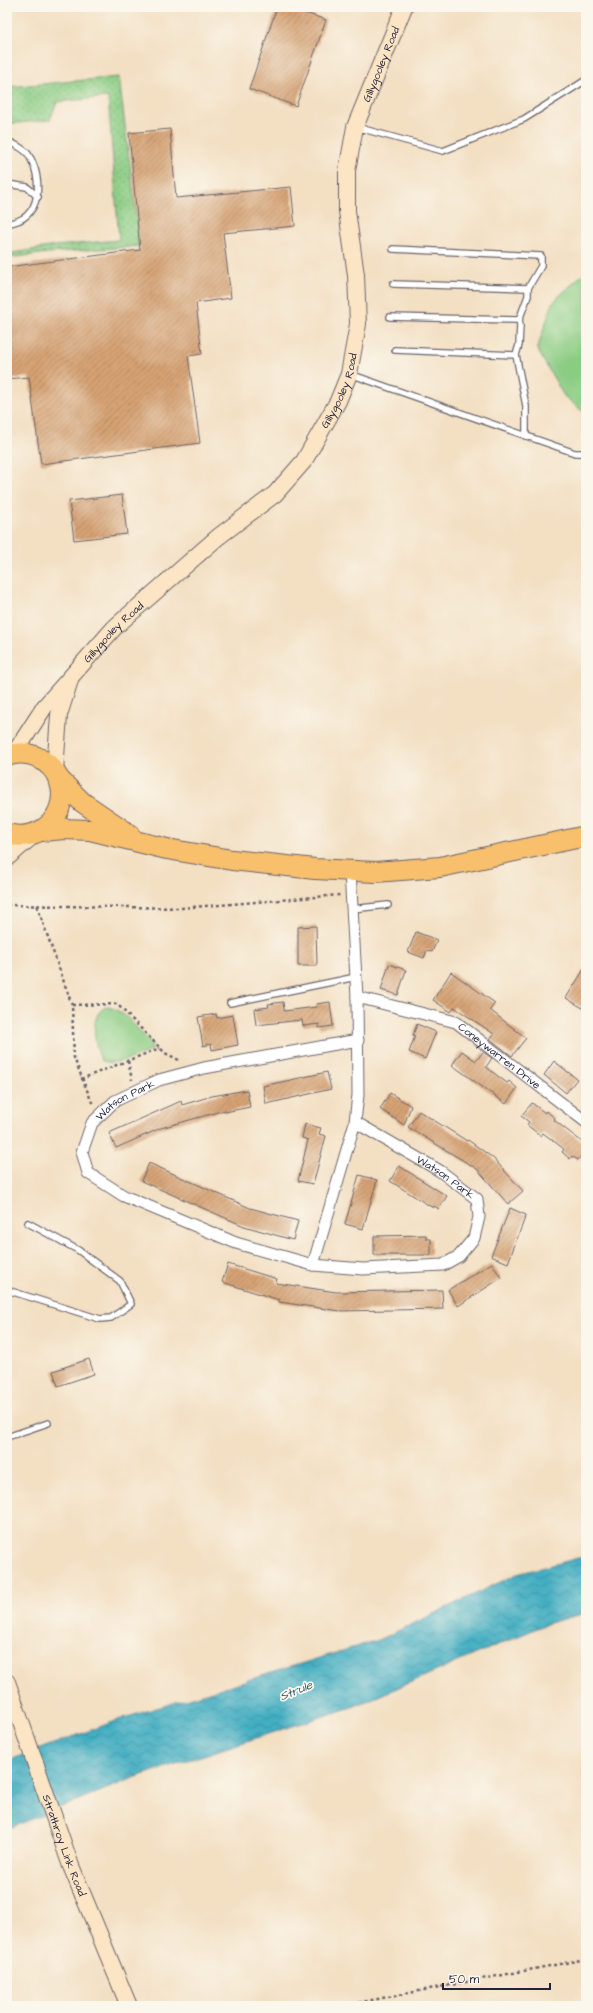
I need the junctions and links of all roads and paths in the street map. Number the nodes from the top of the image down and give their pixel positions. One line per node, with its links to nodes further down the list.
1 (404, 7): 3 (main road, Gillygooley Road)
2 (586, 80): 3 (lane)
3 (356, 127): 15 (main road, Gillygooley Road)
4 (7, 141): 6 (lane)
5 (7, 184): 6 (lane)
6 (38, 197): 7 (lane)
7 (7, 223)
8 (393, 249): 10 (lane)
9 (393, 284): 10 (lane)
10 (528, 288): 12 (lane)
11 (390, 317): 12 (lane)
12 (519, 320): 14 (lane)
13 (395, 350): 14 (lane)
14 (516, 355): 16 (lane)
15 (349, 374): 16 (lane); 18 (main road, Gillygooley Road)
16 (526, 436): 17 (lane)
17 (586, 453)
18 (71, 676): 19 (main road, Gillygooley Road); 20 (main road, Gillygooley Road)
19 (9, 755): 20 (highway)
20 (57, 775): 21 (highway); 24 (highway)
21 (39, 832): 22 (highway); 24 (highway); 25 (main road)
22 (7, 834)
23 (586, 836): 26 (highway)
24 (139, 841): 26 (highway)
25 (7, 858)
26 (350, 871): 27 (street)
27 (351, 894): 30 (path); 31 (street)
28 (7, 905): 30 (path)
29 (388, 905): 31 (lane)
30 (37, 906): 35 (path)
31 (352, 908): 32 (street)
32 (356, 977): 33 (street); 34 (lane)
33 (357, 997): 36 (street); 44 (street, Coneywarren Drive)
34 (230, 1003)
35 (72, 1005): 37 (path); 40 (path)
36 (358, 1040): 41 (street, Watson Park); 43 (street)
37 (160, 1048): 38 (path); 39 (path)
38 (165, 1053)
39 (128, 1060): 40 (path); 41 (path)
40 (81, 1079): 42 (path)
41 (135, 1092): 42 (street, Watson Park)
42 (99, 1116): 46 (street, Watson Park)
43 (355, 1122): 46 (street); 46 (street, Watson Park)
44 (586, 1122)
45 (28, 1223): 47 (lane)
46 (313, 1265)
47 (7, 1290)
48 (48, 1423): 49 (lane)
49 (7, 1437)
50 (7, 1682): 52 (main road, Strathroy Link Road)
51 (586, 1959): 53 (path)
52 (124, 2005)
53 (341, 2006)

